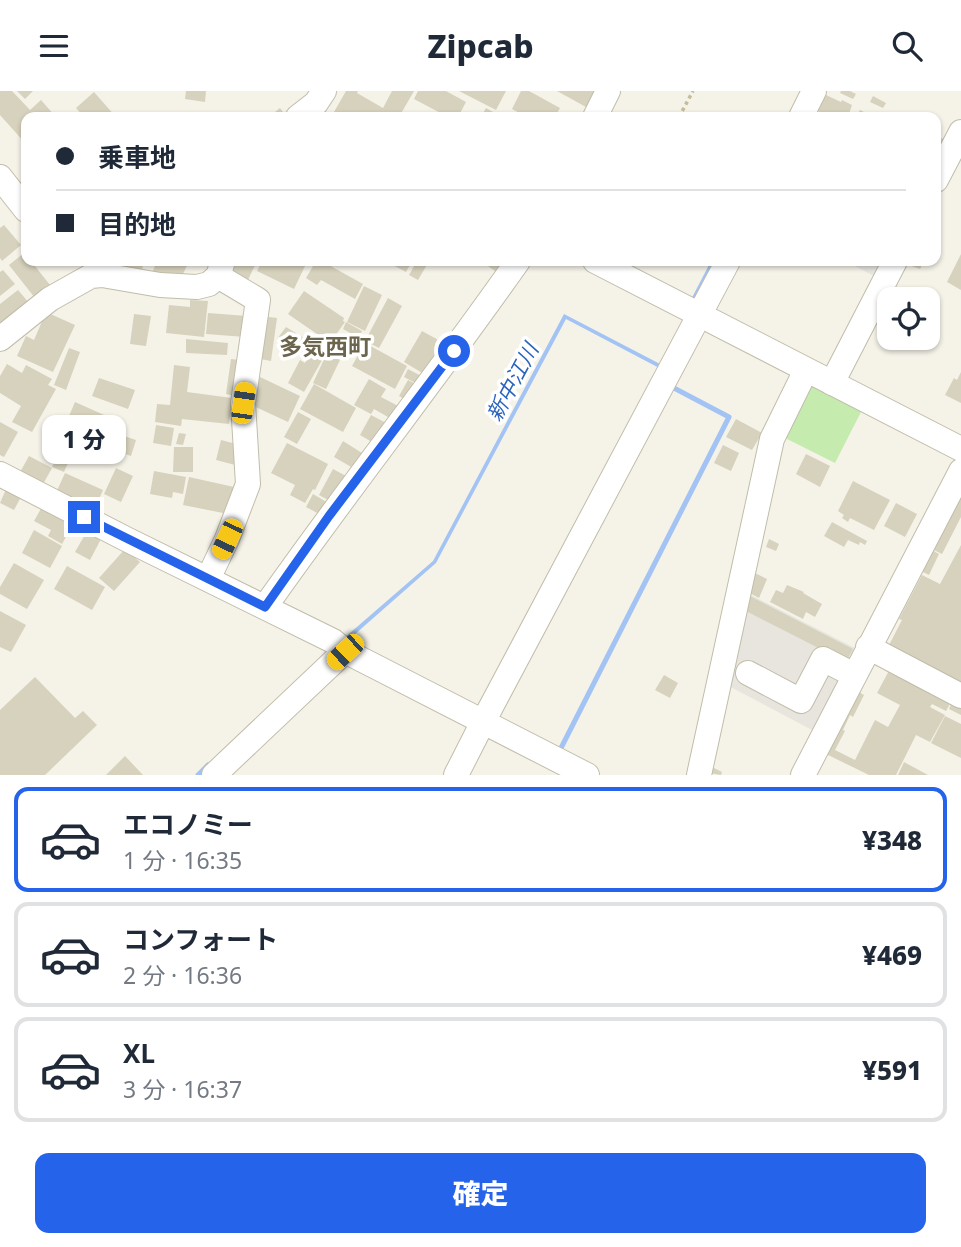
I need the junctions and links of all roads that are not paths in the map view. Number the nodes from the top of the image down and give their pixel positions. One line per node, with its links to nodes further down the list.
1 (324, 91): 4 (street)
2 (608, 91): 5 (street)
3 (814, 91): 6 (street)
4 (304, 112)
5 (598, 112)
6 (804, 112)
7 (961, 132): 8 (street)
8 (941, 170)
9 (0, 177): 10 (street)
10 (21, 204)
11 (515, 266): 25 (street)
12 (605, 266): 17 (street)
13 (725, 266): 17 (street)
14 (892, 266): 20 (street)
15 (81, 268): 16 (street); 18 (street)
16 (221, 268): 24 (street)
17 (694, 311): 19 (street); 31 (street)
18 (0, 339)
19 (806, 370): 20 (street); 35 (street)
20 (832, 383): 21 (street)
21 (961, 449)
22 (961, 471): 26 (street)
23 (0, 474): 24 (street)
24 (208, 579): 25 (street)
25 (265, 607): 27 (street)
26 (868, 647): 29 (street); 30 (street)
27 (345, 652): 31 (street); 32 (street)
28 (748, 673): 29 (street)
29 (854, 675): 36 (street)
30 (961, 696)
31 (483, 722): 33 (street); 34 (street)
32 (214, 775)
33 (456, 775)
34 (587, 775)
35 (699, 775)
36 (803, 775)

